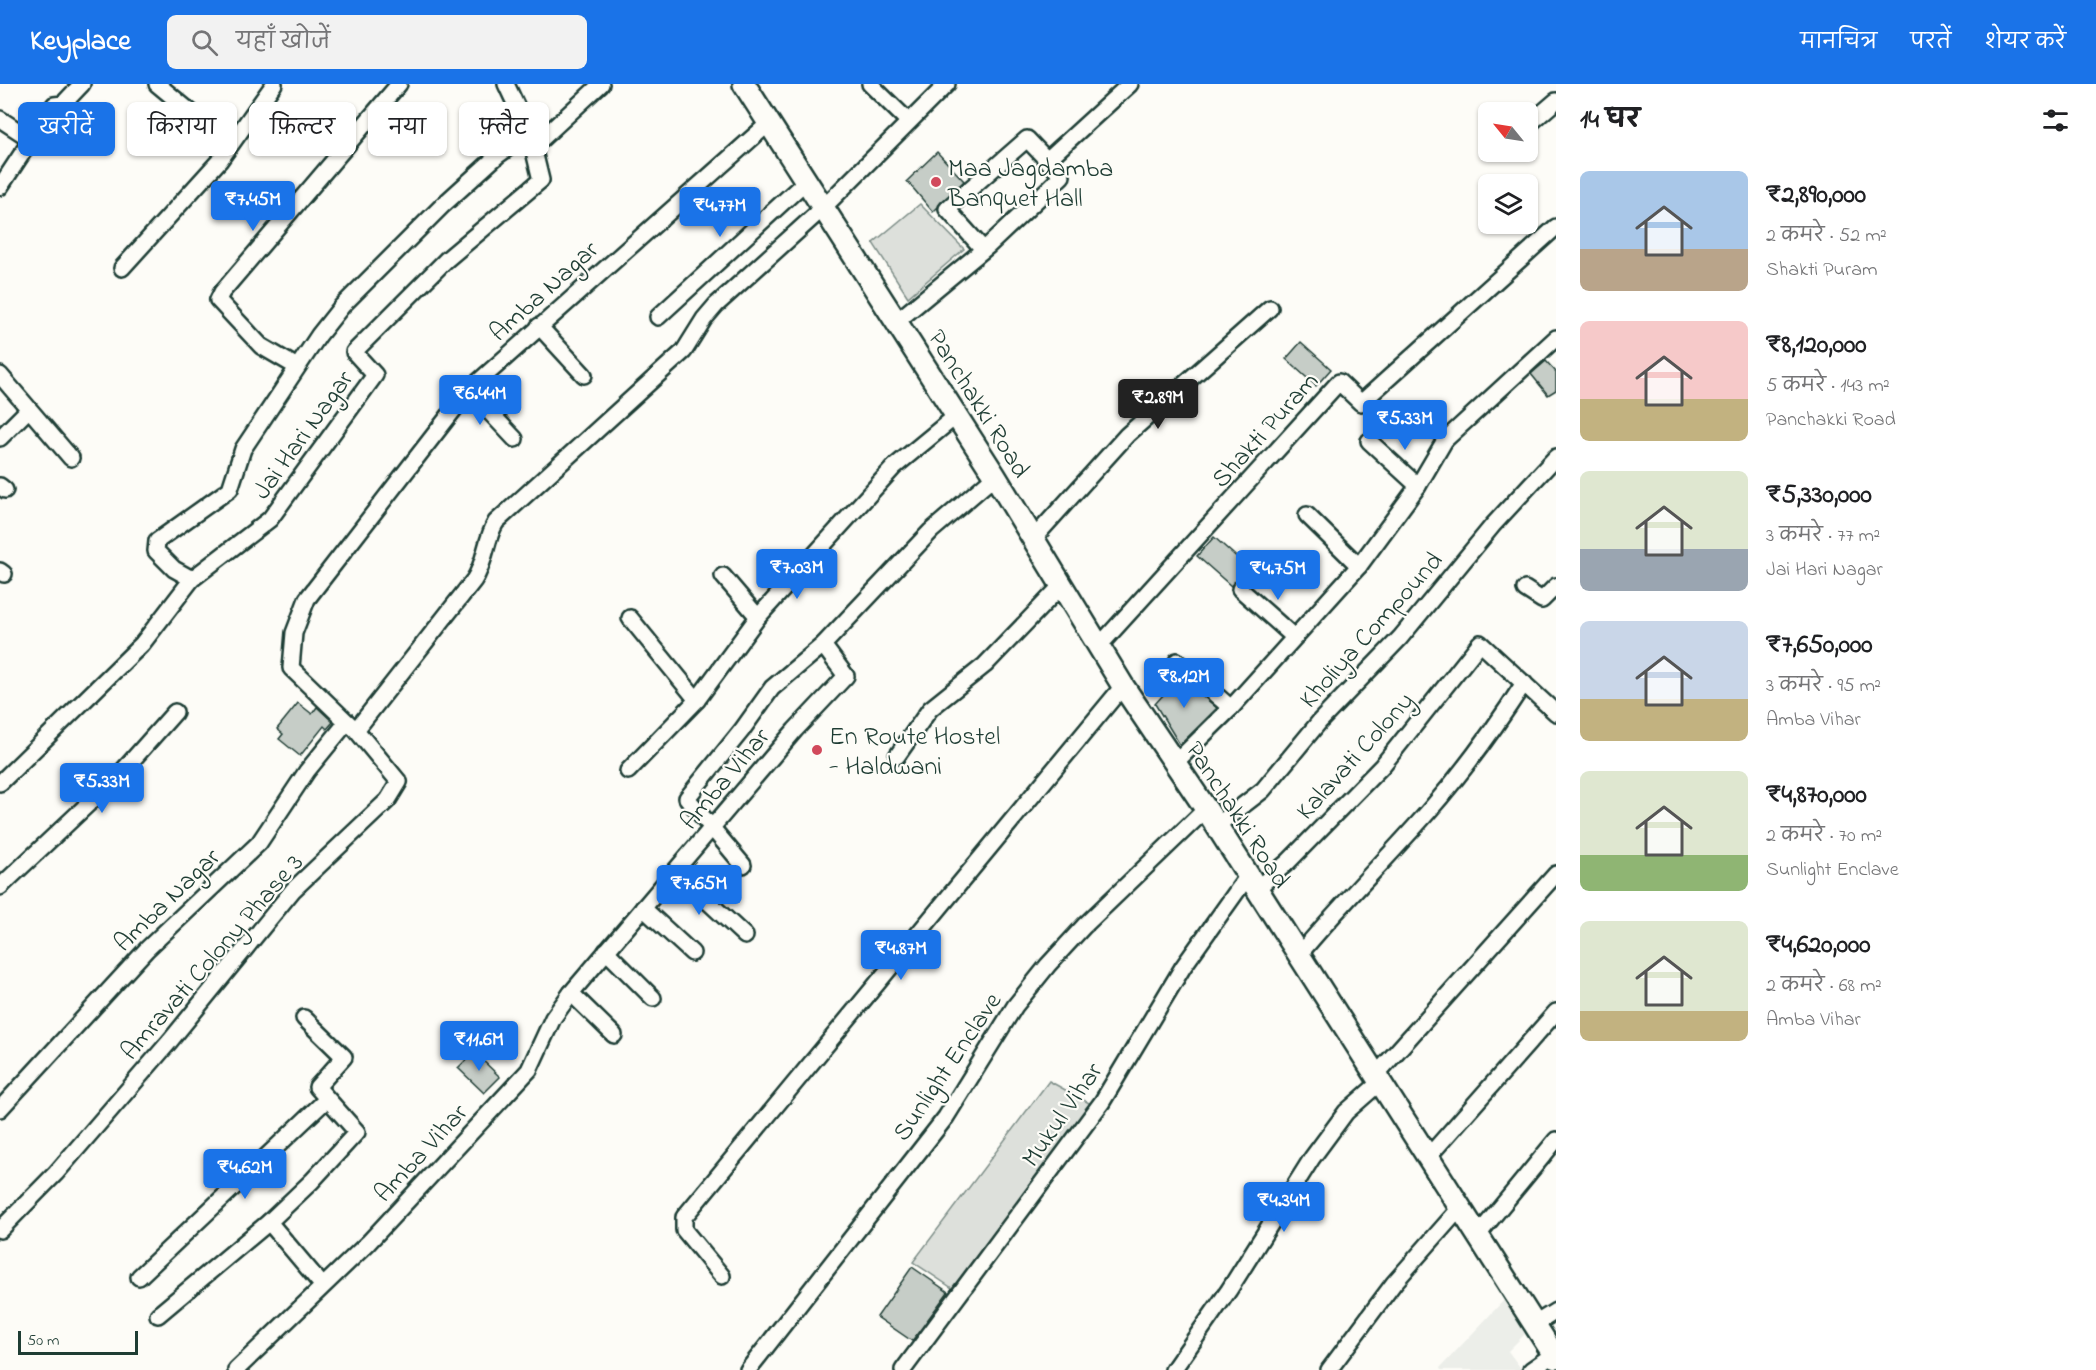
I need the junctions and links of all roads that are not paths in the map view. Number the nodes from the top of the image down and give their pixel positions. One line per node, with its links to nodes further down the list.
1 (82, 84): 12 (street)
2 (157, 84): 13 (street)
3 (274, 84): 30 (street)
4 (399, 84): 36 (street)
5 (506, 84): 14 (street)
6 (601, 84): 19 (street)
7 (744, 84): 18 (main road, Panchakki Road)
8 (870, 84): 17 (street)
9 (947, 84): 17 (street)
10 (1130, 84): 24 (street)
11 (1556, 100): 15 (street)
12 (65, 102)
13 (179, 102)
14 (514, 102)
15 (1538, 116)
16 (0, 118): 20 (street)
17 (908, 121): 27 (street)
18 (769, 123): 25 (main road, Panchakki Road); 34 (street, Amba Nagar)
19 (549, 126)
20 (18, 130)
21 (21, 156): 26 (street)
22 (497, 156): 36 (street)
23 (535, 156): 53 (street, Jai Hari Nagar)
24 (1047, 160): 29 (street); 29 (street)
25 (805, 182): 27 (main road, Panchakki Road); 32 (street)
26 (0, 188)
27 (822, 209): 33 (main road, Panchakki Road); 70 (street)
28 (1556, 227): 62 (street, Shakti Puram)
29 (983, 249): 33 (street)
30 (122, 268)
31 (1270, 308): 50 (street)
32 (658, 317)
33 (896, 322): 41 (main road, Panchakki Road)
34 (539, 326): 38 (street); 39 (street, Amba Nagar)
35 (1556, 338): 48 (street)
36 (297, 367): 53 (street)
37 (0, 375): 40 (street)
38 (584, 375)
39 (469, 390): 43 (street); 70 (street, Amba Nagar)
40 (28, 410): 42 (street); 46 (street)
41 (956, 416): 47 (main road, Panchakki Road); 58 (street)
42 (0, 438)
43 (515, 439)
44 (1369, 441): 48 (street)
45 (1556, 457): 75 (street, Kholiya Compound)
46 (71, 458)
47 (995, 476): 50 (main road, Panchakki Road); 61 (street)
48 (1418, 486): 51 (street)
49 (1307, 515): 51 (street)
50 (1033, 539): 54 (main road, Panchakki Road)
51 (1359, 566): 60 (street)
52 (723, 576): 58 (street)
53 (192, 579): 74 (street, Jai Hari Nagar)
54 (1062, 585): 62 (main road, Panchakki Road); 71 (street)
55 (1556, 586): 57 (street)
56 (1240, 589): 60 (street)
57 (1525, 590)
58 (758, 617): 66 (street)
59 (630, 618): 66 (street)
60 (1294, 637): 67 (street)
61 (824, 645): 76 (street, Amba Vihar); 76 (street)
62 (1099, 645): 65 (main road, Panchakki Road)
63 (1177, 661): 67 (street)
64 (1524, 683): 69 (street); 80 (street, Kalavati Colony); 86 (street)
65 (1123, 686): 72 (main road, Panchakki Road); 101 (street)
66 (697, 700): 73 (street)
67 (1231, 708): 72 (street)
68 (175, 712): 81 (street)
69 (1556, 713)
70 (352, 726): 94 (street, Amba Nagar); 99 (street, Amravati Colony Phase 3)
71 (897, 756)
72 (1175, 763): 75 (main road, Panchakki Road)
73 (628, 771)
74 (0, 783)
75 (1210, 818): 80 (main road, Panchakki Road); 109 (street, Sunlight Enclave)
76 (713, 829): 77 (street); 78 (street, Amba Vihar)
77 (743, 866)
78 (676, 872): 82 (street, Amba Vihar); 83 (street)
79 (1556, 874): 92 (street)
80 (1251, 883): 86 (main road, Panchakki Road); 110 (street, Mukul Vihar)
81 (0, 887)
82 (642, 908): 84 (street, Amba Vihar); 85 (street)
83 (745, 936)
84 (606, 951): 87 (street, Amba Vihar); 88 (street)
85 (692, 953)
86 (1298, 956): 92 (main road, Panchakki Road)
87 (571, 993): 91 (street); 103 (street, Amba Vihar)
88 (653, 998)
89 (1556, 1012): 96 (street)
90 (304, 1018): 93 (street)
91 (614, 1035)
92 (1377, 1079): 96 (main road, Panchakki Road); 111 (street)
93 (327, 1098): 98 (street); 102 (street)
94 (0, 1109)
95 (1556, 1140): 100 (street)
96 (1428, 1156): 97 (main road, Panchakki Road)
97 (1460, 1208): 100 (main road, Panchakki Road); 112 (street)
98 (269, 1222): 103 (street); 105 (street)
99 (0, 1230)
100 (1478, 1235): 106 (main road, Panchakki Road)
101 (722, 1276)
102 (139, 1277)
103 (322, 1285): 108 (street, Amba Vihar)
104 (1556, 1311): 106 (street)
105 (158, 1315)
106 (1534, 1324): 107 (main road, Panchakki Road)
107 (1555, 1356): 113 (street)
108 (236, 1370)
109 (748, 1370)
110 (903, 1370)
111 (1173, 1370)
112 (1329, 1370)
113 (1531, 1370)

